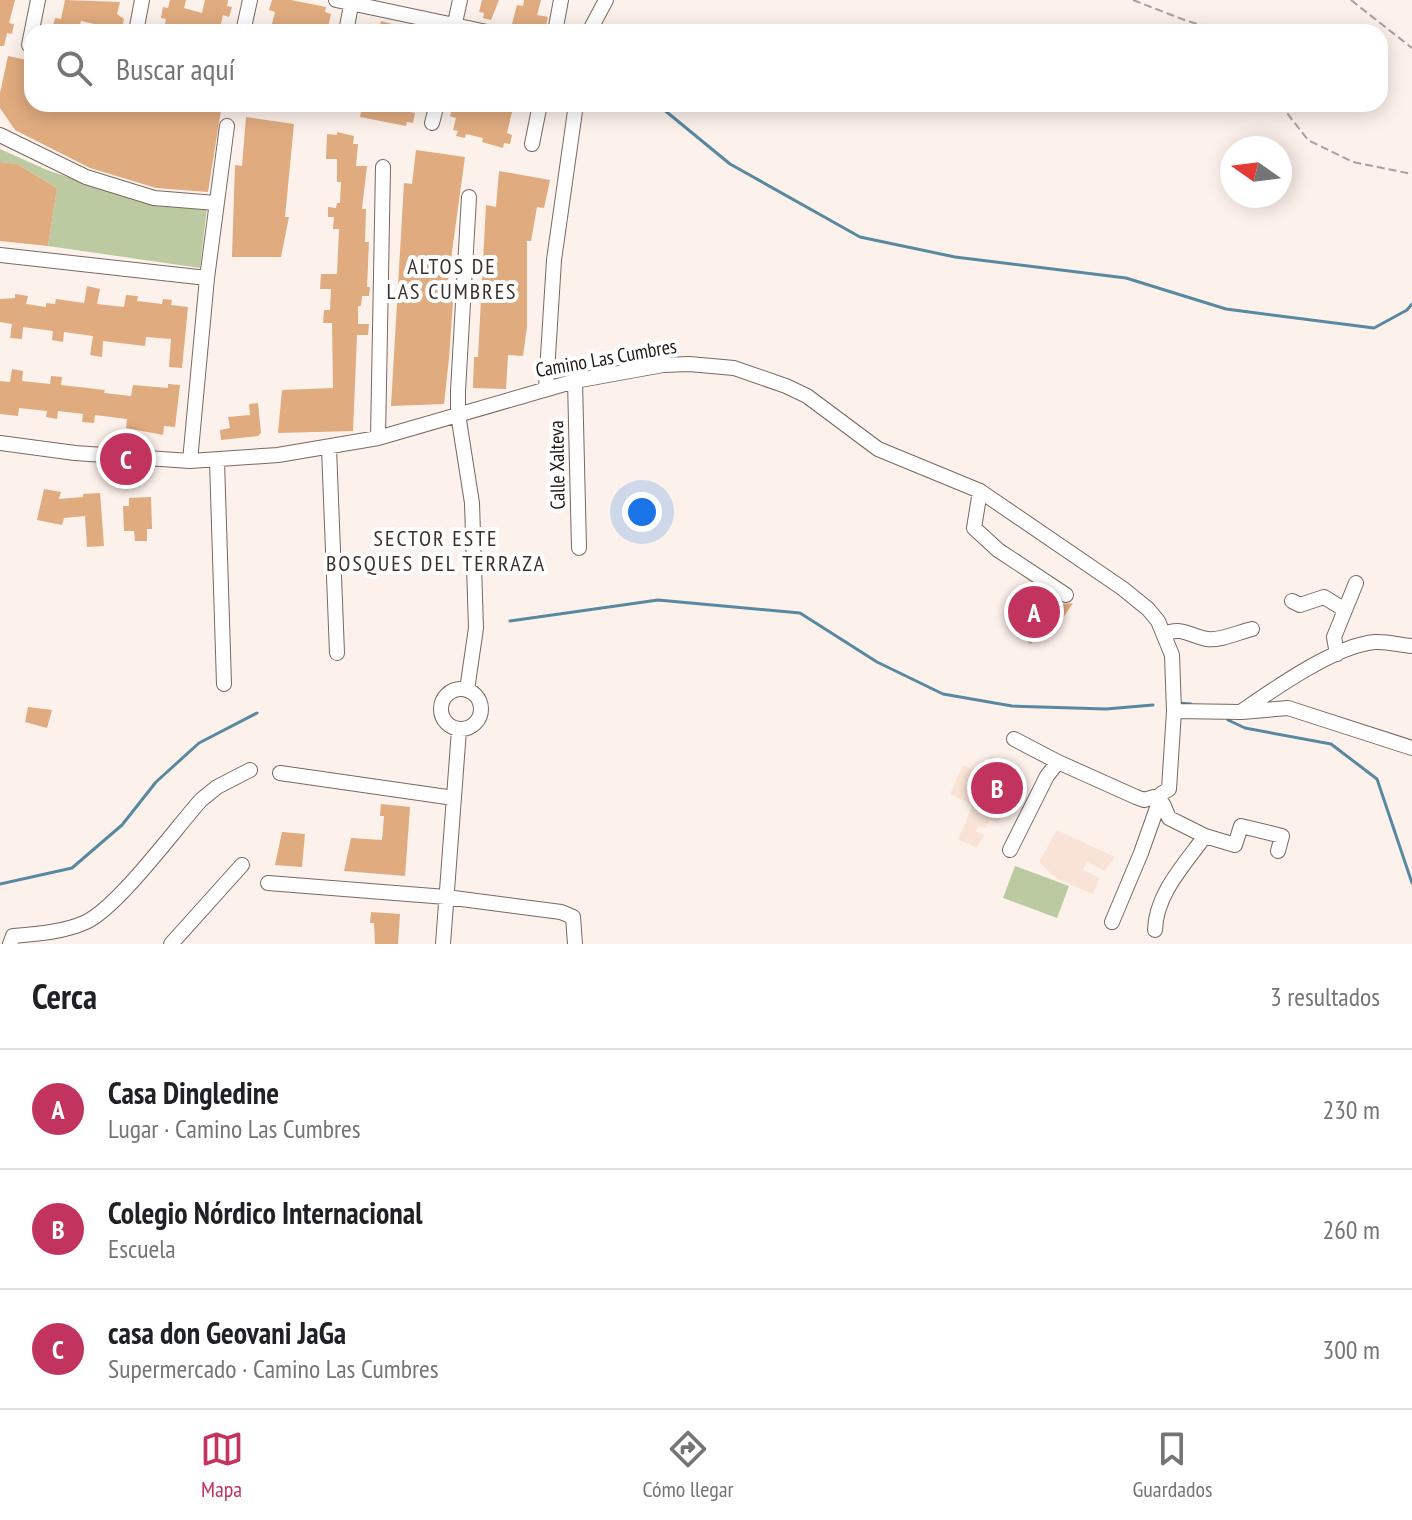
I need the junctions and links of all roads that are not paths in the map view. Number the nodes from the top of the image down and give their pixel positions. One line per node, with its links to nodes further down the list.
1 (38, 0): 9 (street)
2 (142, 0): 10 (street)
3 (250, 0): 11 (street)
4 (336, 0): 8 (street)
5 (460, 0): 14 (street)
6 (561, 0): 15 (street)
7 (606, 0): 16 (street)
8 (352, 2): 12 (street); 13 (street)
9 (33, 24)
10 (138, 24)
11 (245, 24)
12 (348, 24)
13 (435, 24)
14 (455, 24)
15 (556, 24)
16 (591, 24)
17 (435, 112): 20 (street)
18 (538, 112): 23 (street)
19 (575, 112): 30 (street)
20 (432, 123)
21 (227, 126): 26 (street)
22 (0, 135): 26 (street)
23 (532, 144)
24 (383, 167): 32 (street)
25 (469, 197): 31 (street)
26 (216, 203): 28 (street)
27 (0, 255): 28 (street)
28 (207, 278): 35 (street)
29 (575, 381): 30 (street, Camino Las Cumbres); 37 (street, Camino Las Cumbres); 38 (street, Calle Xalteva)
30 (546, 388): 31 (street, Camino Las Cumbres)
31 (458, 414): 32 (street, Camino Las Cumbres); 49 (street)
32 (378, 438): 34 (street, Camino Las Cumbres)
33 (0, 443): 35 (street, Camino Las Cumbres)
34 (329, 448): 36 (street, Camino Las Cumbres); 46 (street)
35 (190, 461): 36 (street, Camino Las Cumbres)
36 (217, 461): 48 (street)
37 (980, 491): 40 (street); 44 (street, Camino Las Cumbres)
38 (579, 548)
39 (1356, 583): 42 (street)
40 (1066, 595)
41 (1292, 601): 42 (street)
42 (1345, 610): 47 (street)
43 (1252, 629): 44 (street)
44 (1164, 634): 50 (street, Camino Las Cumbres)
45 (1412, 646): 47 (street)
46 (337, 653)
47 (1337, 654): 51 (street)
48 (224, 684)
49 (467, 690): 52 (street); 52 (street)
50 (1174, 711): 51 (street); 59 (street, Camino Las Cumbres)
51 (1242, 712): 54 (street)
52 (459, 730): 58 (street)
53 (1014, 739): 55 (street)
54 (1412, 748)
55 (1058, 762): 59 (street); 61 (street)
56 (250, 770): 69 (street)
57 (280, 773): 58 (street)
58 (454, 798): 65 (street)
59 (1159, 800): 60 (street); 66 (street)
60 (1205, 836): 62 (street); 67 (street)
61 (1010, 850)
62 (1278, 851)
63 (242, 865): 70 (street)
64 (268, 883): 65 (street)
65 (446, 897): 71 (street); 72 (street)
66 (1112, 922)
67 (1155, 930)
68 (0, 940): 69 (street)
69 (9, 944)
70 (171, 944)
71 (443, 944)
72 (575, 944)

